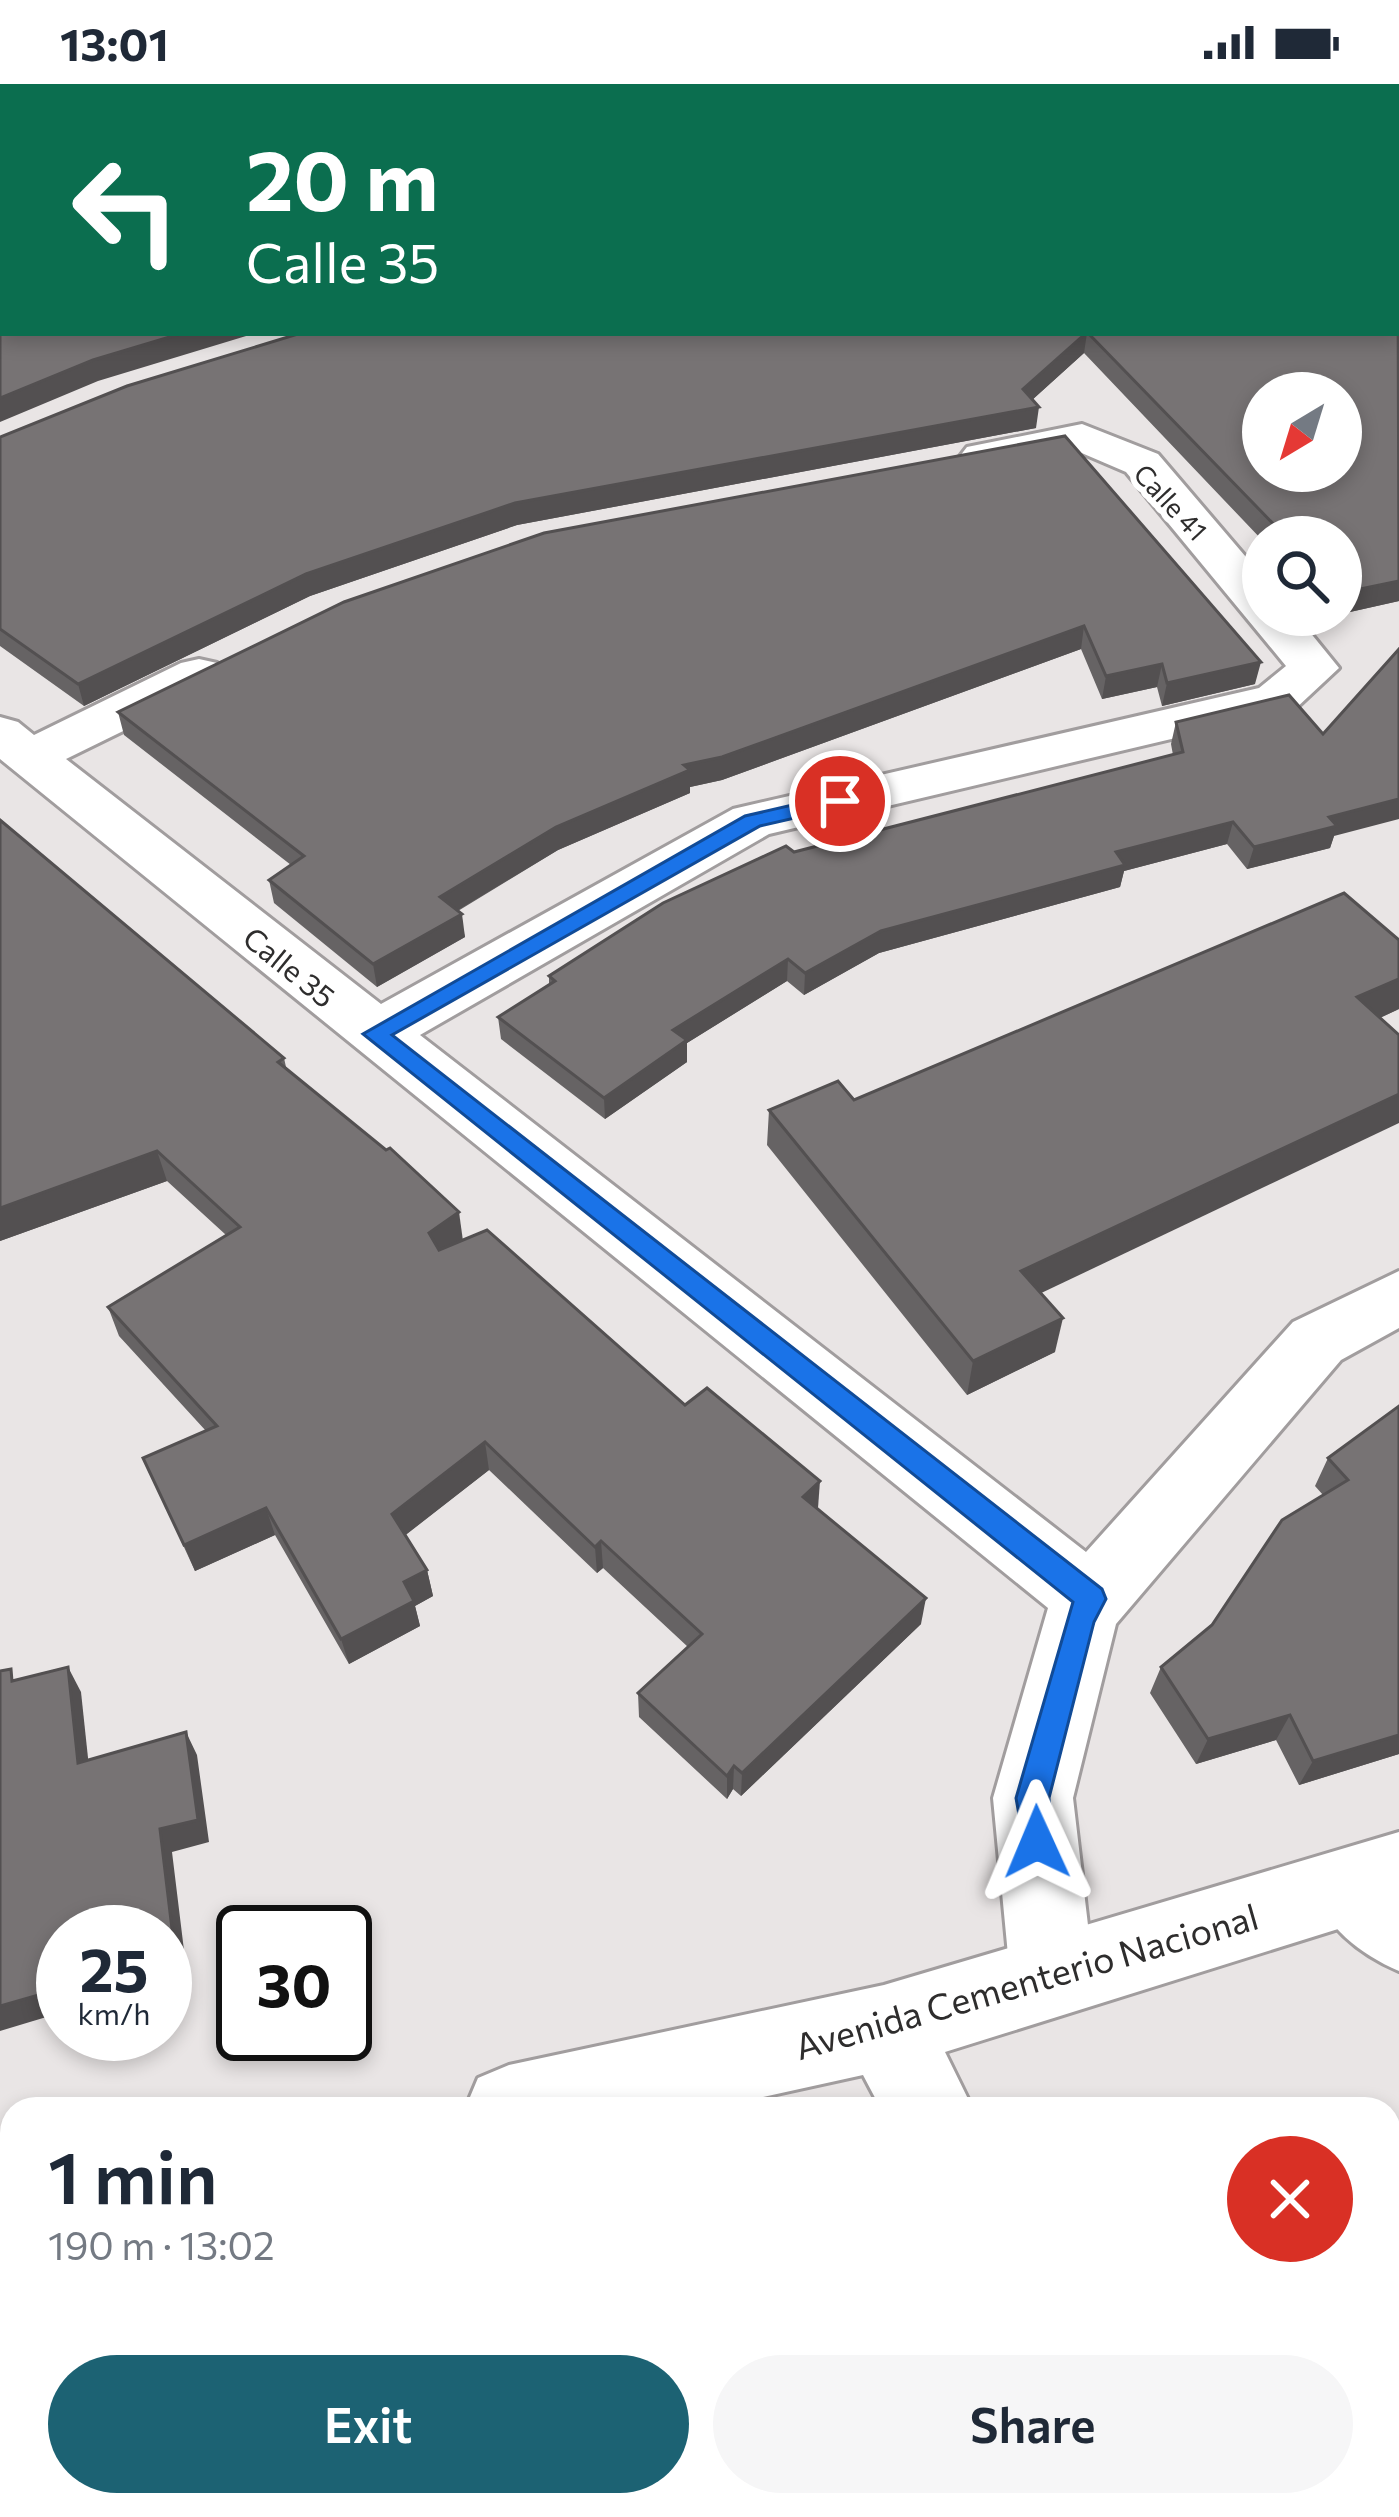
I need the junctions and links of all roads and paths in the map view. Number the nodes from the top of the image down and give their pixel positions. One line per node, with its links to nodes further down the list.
1 (945, 463): 2 (street, Calle 41)
2 (1242, 582)
3 (1287, 636): 6 (street)
4 (244, 652): 5 (street)
5 (15, 745): 6 (street, Calle 35)
6 (375, 1034): 8 (street, Calle 35)
7 (1399, 1297): 8 (street)
8 (1091, 1599): 10 (street)
9 (1383, 1896): 10 (street, Avenida Cementerio Nacional)
10 (1052, 1976): 11 (street, Avenida Cementerio Nacional)
11 (884, 2028): 12 (street, Avenida Cementerio Nacional); 13 (street)
12 (565, 2097)
13 (921, 2097)

